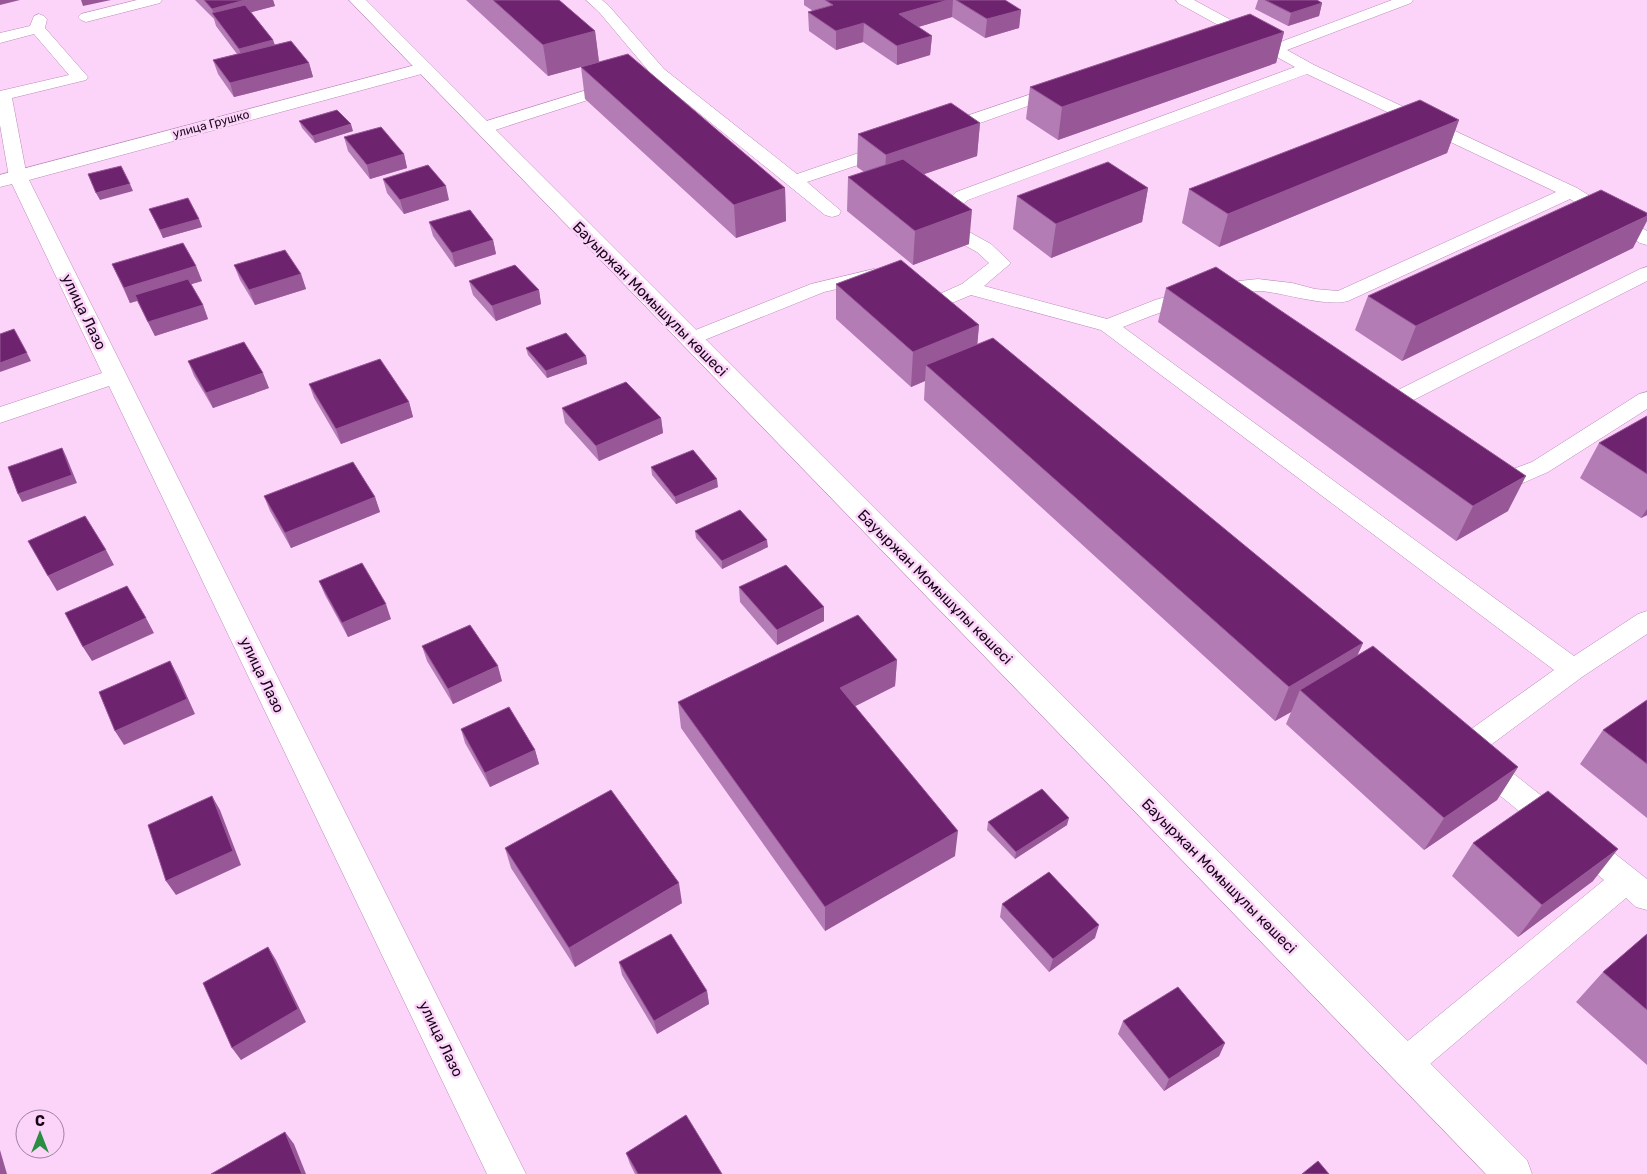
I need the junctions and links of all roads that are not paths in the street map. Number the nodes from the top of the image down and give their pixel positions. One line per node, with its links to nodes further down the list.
1 (155, 0): 6 (lane)
2 (357, 0): 11 (street, Бауыржан Момышұлы көшесі)
3 (593, 0): 13 (lane)
4 (1183, 0): 7 (lane)
5 (1406, 0): 10 (lane)
6 (86, 17)
7 (1234, 29): 8 (lane); 10 (lane)
8 (1215, 36)
9 (0, 38): 15 (lane)
10 (1276, 50): 12 (lane)
11 (423, 68): 16 (street, Бауыржан Момышұлы көшесі); 19 (street, улица Грушко)
12 (1308, 68): 21 (lane); 26 (lane)
13 (658, 72): 16 (lane); 20 (lane)
14 (1075, 84): 17 (lane)
15 (2, 95): 19 (lane)
16 (482, 128): 31 (street, Бауыржан Момышұлы көшесі)
17 (925, 136)
18 (906, 142): 20 (lane)
19 (9, 179): 32 (street, улица Лазо)
20 (794, 181): 22 (lane)
21 (1571, 192): 23 (lane); 27 (lane)
22 (832, 212)
23 (1647, 239)
24 (1647, 273): 35 (lane)
25 (894, 282): 31 (lane)
26 (969, 288): 29 (lane); 30 (lane)
27 (1211, 290): 28 (lane); 30 (lane)
28 (1235, 307)
29 (955, 323)
30 (1108, 326): 38 (lane)
31 (690, 339): 40 (street, Бауыржан Момышұлы көшесі)
32 (116, 376): 34 (street); 41 (street, улица Лазо)
33 (1647, 399): 36 (lane)
34 (0, 415)
35 (1405, 422)
36 (1479, 467)
37 (1647, 621): 38 (lane)
38 (1573, 670): 39 (lane)
39 (1636, 889): 40 (lane)
40 (1404, 1064): 42 (street, Бауыржан Момышұлы көшесі)
41 (507, 1174)
42 (1513, 1174)

